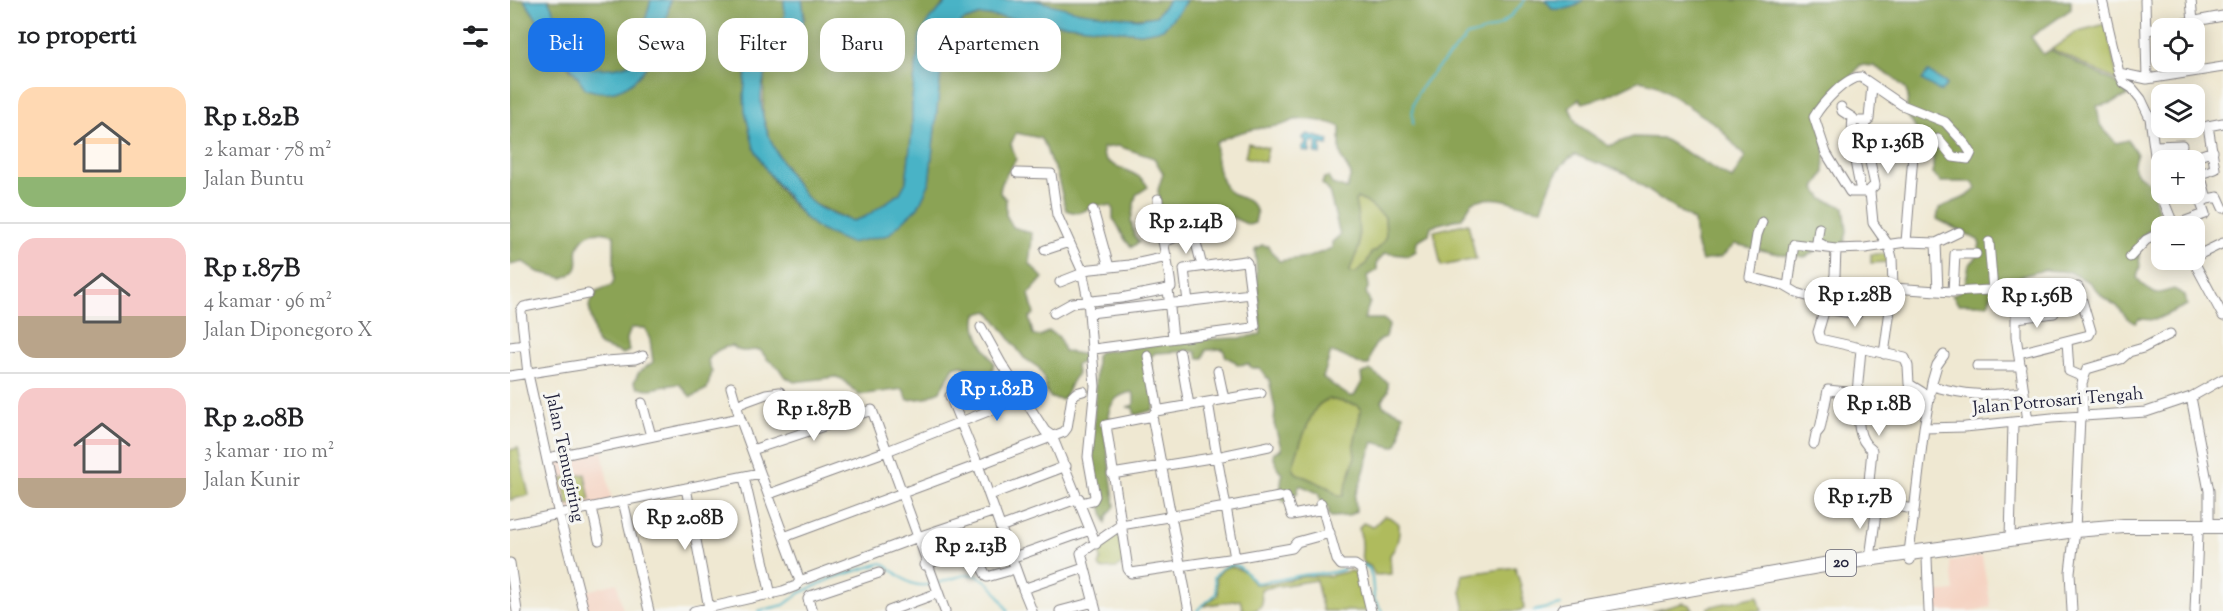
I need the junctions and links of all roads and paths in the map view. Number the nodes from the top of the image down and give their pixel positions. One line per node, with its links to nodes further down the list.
1 (2102, 0): 10 (street)
2 (2145, 0): 8 (street)
3 (2191, 0): 5 (street)
4 (2223, 16): 6 (street)
5 (2193, 18)
6 (2205, 20)
7 (2151, 29): 8 (street)
8 (2147, 30): 11 (street)
9 (2223, 66): 11 (street)
10 (2119, 73): 11 (street); 20 (street)
11 (2148, 79)
12 (1872, 85): 14 (street); 19 (street); 24 (street)
13 (1841, 107): 15 (street)
14 (1864, 121): 15 (street); 18 (street)
15 (1852, 122): 26 (street)
16 (2223, 123): 22 (street)
17 (1813, 130): 24 (street)
18 (1866, 143): 19 (street); 26 (street)
19 (1913, 146): 39 (street)
20 (2155, 146): 21 (street); 31 (street)
21 (2182, 146)
22 (2213, 151): 23 (street); 28 (street)
23 (2205, 154)
24 (1834, 166): 26 (street)
25 (1017, 173): 37 (street)
26 (1865, 193): 43 (street)
27 (1158, 199): 38 (street)
28 (2207, 199): 29 (street); 32 (street)
29 (2223, 208)
30 (1093, 210): 51 (street)
31 (2169, 216)
32 (2200, 216)
33 (1762, 222): 55 (street)
34 (1819, 228): 44 (street)
35 (1959, 232): 40 (street)
36 (2151, 237): 48 (street)
37 (1069, 242): 45 (street); 53 (street)
38 (1163, 242): 49 (street); 50 (street)
39 (1906, 242): 40 (street); 43 (street)
40 (1936, 243): 61 (street)
41 (1989, 243): 60 (street)
42 (2223, 243): 46 (street)
43 (1888, 246): 44 (street); 58 (street)
44 (1835, 249): 55 (street); 70 (street)
45 (1045, 250)
46 (2205, 252)
47 (1977, 254): 62 (street)
48 (2130, 256)
49 (1167, 257): 51 (street); 59 (street)
50 (1202, 266): 65 (street); 67 (street)
51 (1109, 267): 53 (street)
52 (2200, 270): 71 (street)
53 (1082, 272): 54 (street); 66 (street)
54 (1060, 282)
55 (1788, 287): 70 (street)
56 (2048, 287): 63 (street)
57 (2078, 287): 79 (street)
58 (1893, 288): 61 (street); 68 (street)
59 (1168, 289): 66 (street); 69 (street)
60 (1993, 290): 62 (street); 63 (street)
61 (1938, 291): 62 (street)
62 (1953, 292)
63 (2014, 292): 75 (street)
64 (588, 294): 80 (street, Jalan Temugiring)
65 (1251, 294): 67 (street); 78 (street)
66 (1088, 300): 72 (street); 73 (street)
67 (1188, 302): 69 (street)
68 (1892, 302): 70 (street); 86 (street)
69 (1170, 304): 73 (street); 78 (street)
70 (1826, 306): 83 (street)
71 (2222, 311)
72 (1054, 313)
73 (1090, 313): 82 (street)
74 (2054, 313): 75 (street)
75 (2017, 318): 85 (street)
76 (981, 327): 105 (street)
77 (2170, 334): 95 (street)
78 (1173, 338): 82 (street)
79 (2067, 341): 85 (street); 95 (street)
80 (525, 345): 81 (street); 93 (street, Jalan Temugiring)
81 (510, 347)
82 (1094, 349): 139 (street)
83 (1861, 349): 86 (street); 103 (street)
84 (1180, 353): 112 (street)
85 (2019, 353): 91 (street)
86 (1884, 354): 106 (street)
87 (1944, 355): 97 (street)
88 (643, 356): 93 (street)
89 (1148, 356): 113 (street)
90 (1977, 366): 91 (street)
91 (2021, 366): 101 (street)
92 (1218, 371): 108 (street)
93 (528, 374): 94 (street); 127 (street, Jalan Temugiring)
94 (510, 376)
95 (2083, 377): 114 (street)
96 (2223, 379): 107 (street, Jalan Potrosari Tengah)
97 (1932, 386): 101 (street); 106 (street)
98 (731, 387): 111 (street)
99 (1083, 391): 121 (street)
100 (780, 392): 111 (street)
101 (2024, 392): 116 (street)
102 (1261, 393): 108 (street)
103 (1857, 393): 122 (street); 141 (street)
104 (950, 396): 117 (street)
105 (1024, 397): 117 (street); 121 (street)
106 (1930, 397): 119 (street)
107 (2191, 397): 114 (street, Jalan Potrosari Tengah); 152 (street)
108 (1224, 399): 109 (street)
109 (1208, 402): 112 (street); 126 (street)
110 (642, 403): 120 (street)
111 (736, 405): 115 (street)
112 (1190, 405): 113 (street)
113 (1155, 413): 130 (street); 132 (street)
114 (2082, 416): 116 (street, Jalan Potrosari Tengah); 156 (street)
115 (740, 418): 120 (street); 124 (street)
116 (2028, 421): 118 (street, Jalan Potrosari Tengah)
117 (960, 423): 125 (street); 128 (street)
118 (2013, 423): 119 (street, Jalan Potrosari Tengah); 159 (street)
119 (1924, 428): 145 (street)
120 (651, 436): 127 (street)
121 (1052, 436): 128 (street); 129 (street)
122 (1814, 444)
123 (1269, 446): 126 (street)
124 (753, 450): 125 (street); 131 (street)
125 (885, 452): 135 (street); 137 (street)
126 (1217, 457): 130 (street); 143 (street)
127 (548, 458): 147 (street, Jalan Temugiring)
128 (978, 465): 135 (street); 138 (street)
129 (1066, 466): 138 (street); 139 (street)
130 (1162, 467): 132 (street); 148 (street)
131 (760, 473): 133 (street); 137 (street)
132 (1112, 474): 150 (street)
133 (744, 477): 134 (street); 177 (street)
134 (686, 488): 140 (street); 181 (street)
135 (900, 494): 157 (street); 158 (street)
136 (1828, 494): 141 (street)
137 (769, 495): 157 (street)
138 (990, 495): 146 (street)
139 (1080, 500): 151 (street); 153 (street)
140 (623, 501): 144 (street); 184 (street)
141 (1867, 502): 142 (street)
142 (1877, 505): 145 (street); 165 (street)
143 (1226, 507): 148 (street); 154 (street); 164 (street)
144 (592, 508): 147 (street); 160 (street)
145 (1914, 509): 162 (street)
146 (995, 511): 151 (street); 158 (street)
147 (559, 515): 149 (street); 183 (street, Jalan Temugiring)
148 (1170, 516): 150 (street); 170 (street)
149 (510, 524)
150 (1121, 525): 161 (street); 170 (street)
151 (1000, 527): 163 (street)
152 (2210, 529): 155 (highway, 20); 156 (highway, 20); 196 (street)
153 (1090, 530): 161 (street); 163 (street)
154 (1330, 533): 164 (street); 192 (street)
155 (2223, 534)
156 (2074, 535): 159 (highway, 20); 166 (highway, 20); 195 (street)
157 (784, 537): 174 (street)
158 (916, 537): 168 (street); 174 (street)
159 (2010, 539): 162 (highway, 20)
160 (598, 540)
161 (1096, 544): 171 (street)
162 (1909, 556): 165 (highway, 20); 166 (highway, 20); 169 (highway, 20)
163 (1011, 558): 172 (street)
164 (1235, 558): 170 (street)
165 (1870, 558): 169 (highway, 20)
166 (1928, 558): 194 (street)
167 (510, 563): 182 (street)
168 (926, 565): 172 (street); 175 (street)
169 (1847, 566): 180 (highway, 20)
170 (1180, 567): 191 (street)
171 (1084, 568): 176 (street); 179 (street)
172 (1015, 569): 176 (street)
173 (879, 573): 186 (street)
174 (800, 581): 177 (street)
175 (934, 587): 187 (street); 188 (street)
176 (1023, 589): 189 (street)
177 (771, 595): 178 (street)
178 (737, 606): 181 (street)
179 (1095, 606): 190 (street)
180 (1609, 607): 193 (highway, 20)
181 (709, 608): 185 (street)
182 (517, 611)
183 (584, 611)
184 (649, 611)
185 (694, 611)
186 (812, 611)
187 (889, 611)
188 (943, 611)
189 (1032, 611)
190 (1060, 611)
191 (1189, 611)
192 (1371, 611)
193 (1563, 611)
194 (1929, 611)
195 (2072, 611)
196 (2195, 611)

